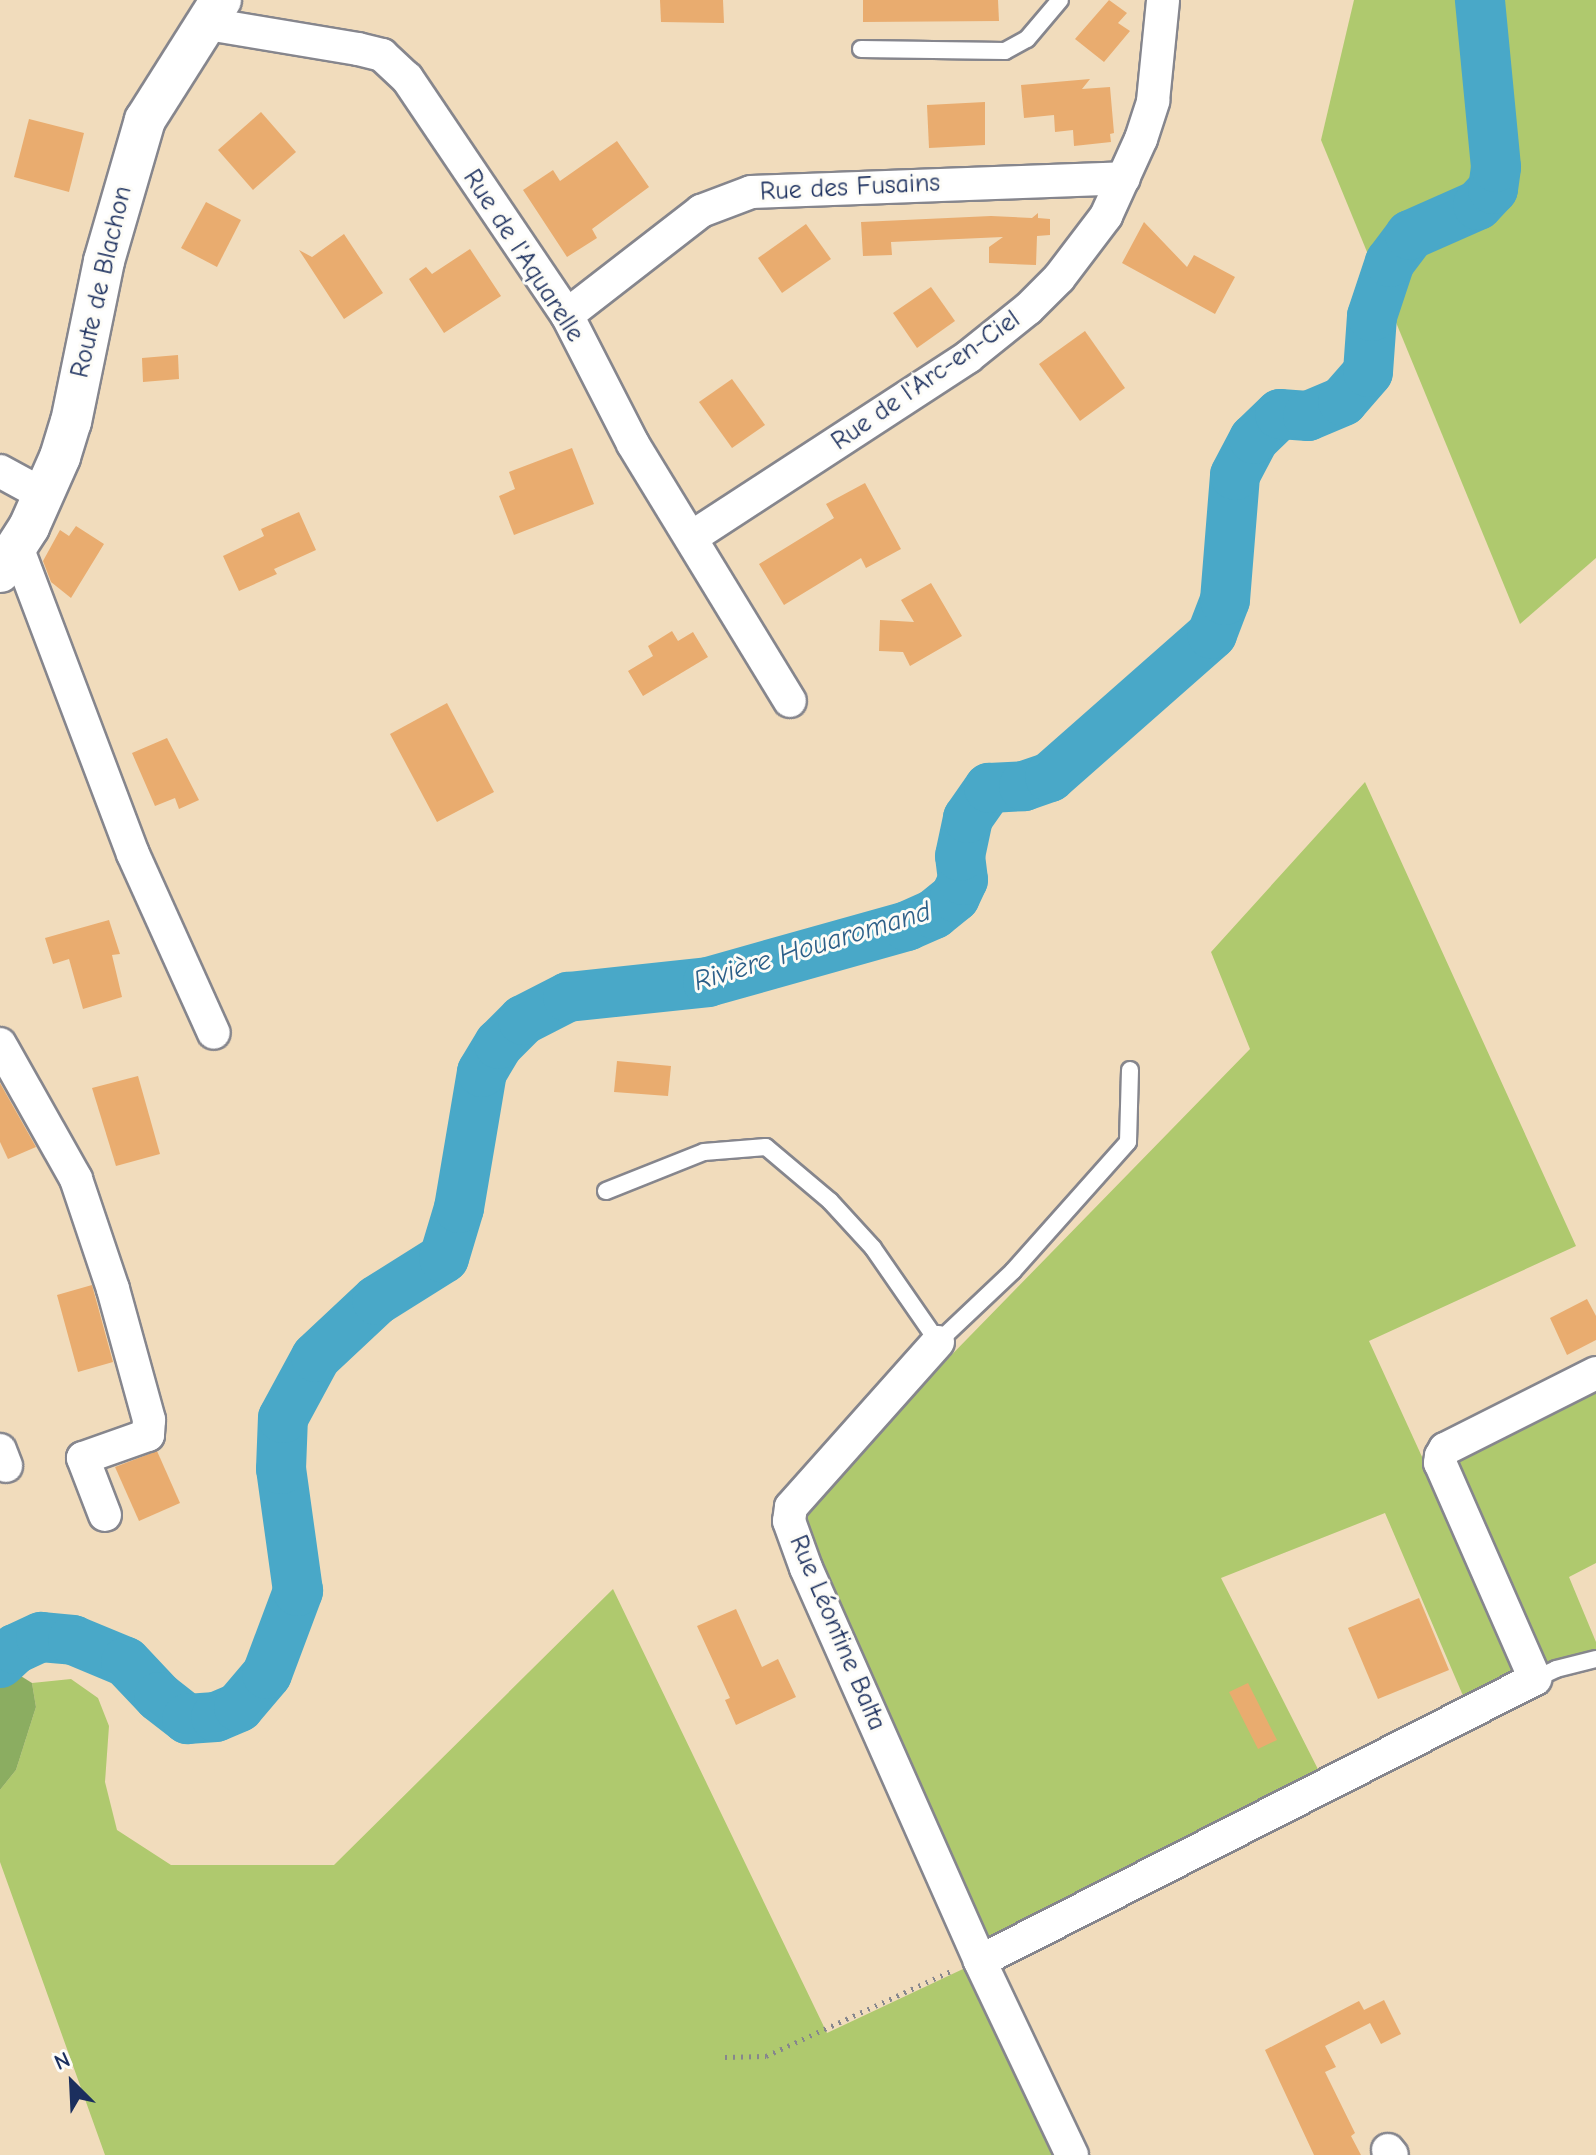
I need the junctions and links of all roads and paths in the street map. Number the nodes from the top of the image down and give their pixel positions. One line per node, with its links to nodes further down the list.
1 (1060, 0): 4 (lane)
2 (1163, 0): 5 (street, Rue de l'Arc-en-Ciel)
3 (214, 12): 6 (street, Rue de l'Aquarelle); 8 (street, Route de Blachon)
4 (861, 49)
5 (1124, 178): 6 (street, Rue des Fusains); 9 (street, Rue de l'Arc-en-Ciel)
6 (567, 315): 9 (street, Rue de l'Aquarelle)
7 (0, 471): 8 (street)
8 (44, 495): 10 (street, Route de Blachon)
9 (692, 537): 11 (street, Rue de l'Aquarelle)
10 (8, 560): 12 (street)
11 (790, 701)
12 (214, 1033)
13 (0, 1044): 18 (street)
14 (1130, 1070): 16 (lane)
15 (606, 1191): 16 (lane)
16 (938, 1342): 21 (street, Rue Léontine Balta)
17 (1596, 1373): 20 (street)
18 (105, 1515)
19 (1596, 1659): 20 (lane)
20 (1535, 1679): 21 (street)
21 (980, 1961): 22 (path); 23 (street, Rue Léontine Balta)
22 (725, 2057)
23 (1072, 2155)

